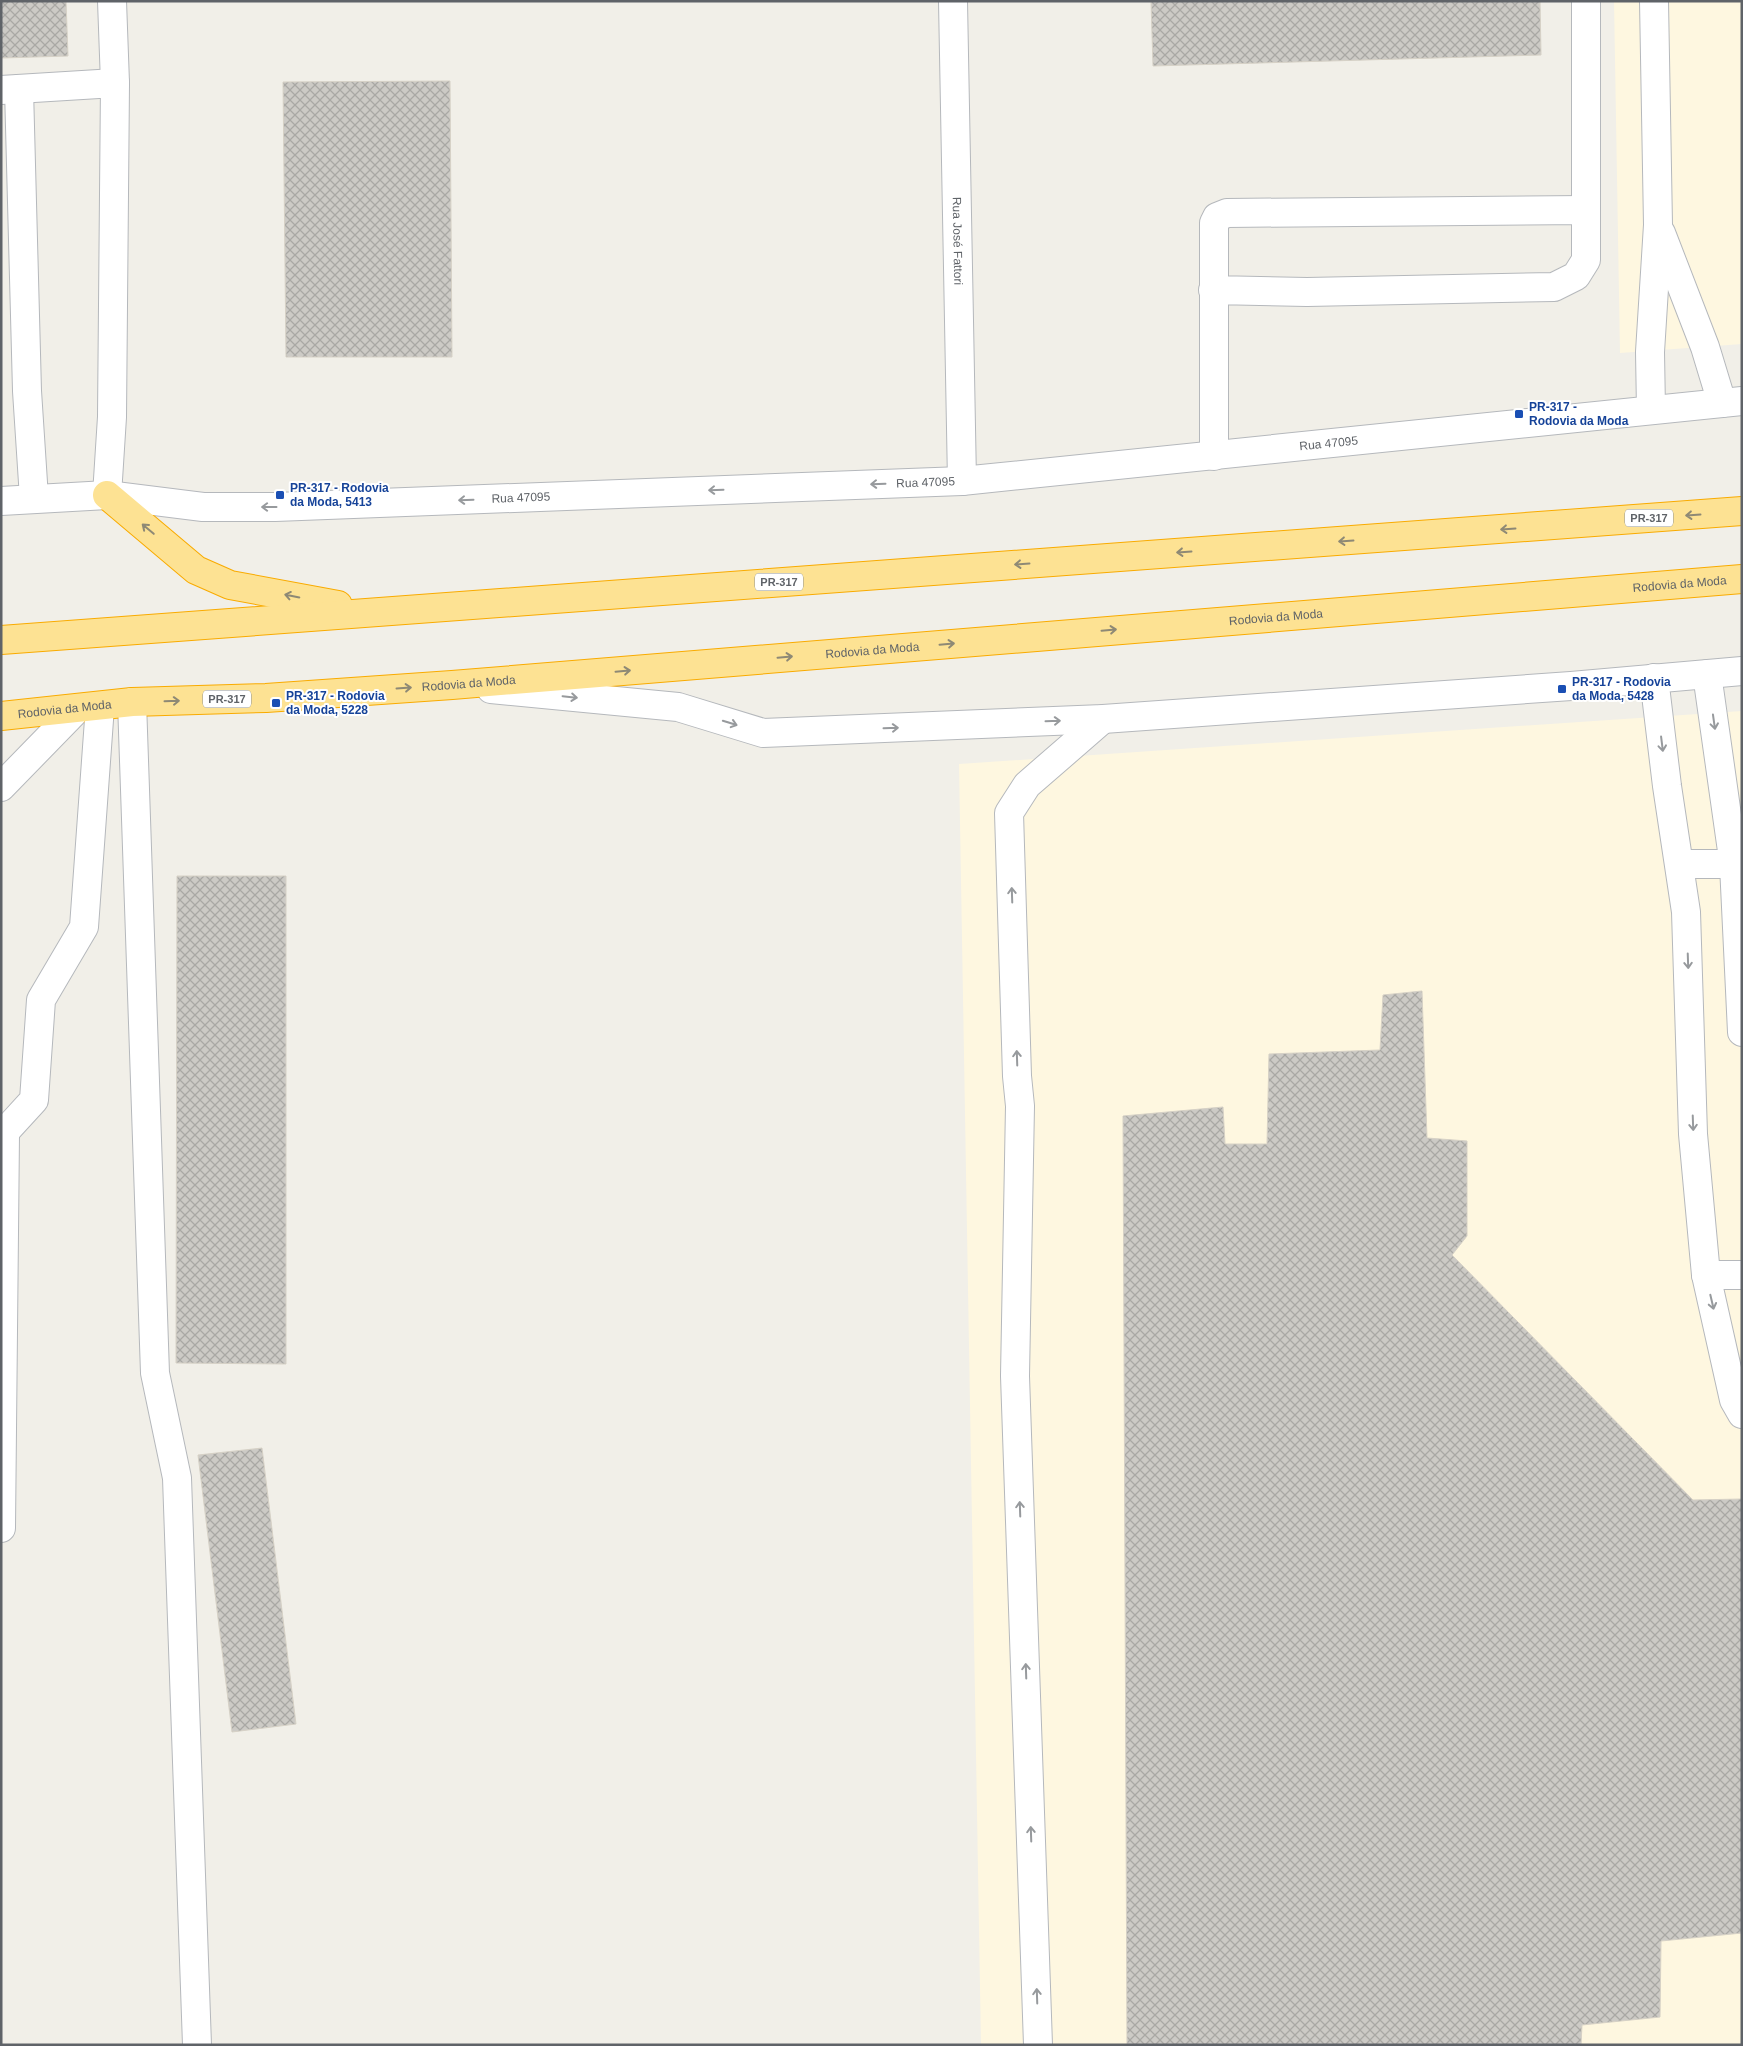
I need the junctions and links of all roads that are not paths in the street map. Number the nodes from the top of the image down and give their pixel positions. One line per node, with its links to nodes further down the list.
1 (112, 1): 5 (street)
2 (952, 1): 13 (street, Rua José Fattori)
3 (1586, 1): 7 (street)
4 (1654, 1): 8 (street)
5 (115, 83): 6 (street); 14 (street)
6 (10, 90): 15 (street)
7 (1586, 210): 9 (street); 9 (street)
8 (1658, 225): 10 (street); 11 (street)
9 (1213, 290): 12 (street)
10 (1732, 402): 11 (street, Rua 47095)
11 (1651, 410): 12 (street, Rua 47095)
12 (1214, 456): 13 (street, Rua 47095)
13 (962, 481): 14 (street, Rua 47095, one-way to 14)
14 (107, 495): 15 (street, Rua 47095); 19 (highway, one-way to 14)
15 (34, 498): 16 (street, Rua 47095)
16 (1, 501)
17 (1742, 511): 19 (highway, PR-317, one-way to 19)
18 (1742, 579): 24 (highway, Rodovia da Moda / PR-317, one-way to 18)
19 (374, 612): 20 (highway, PR-317)
20 (1, 640)
21 (1742, 671): 22 (street)
22 (1707, 674): 23 (street); 31 (street, one-way to 31)
23 (1654, 678): 28 (street); 30 (street, one-way to 30)
24 (452, 685): 25 (highway, Rodovia da Moda / PR-317, one-way to 24); 28 (street, one-way to 28)
25 (132, 702): 26 (highway, Rodovia da Moda / PR-317); 38 (street)
26 (88, 708): 27 (highway, Rodovia da Moda / PR-317); 29 (street); 33 (street)
27 (1, 716)
28 (1103, 719): 39 (street, one-way to 28)
29 (1, 787)
30 (1680, 864): 31 (street); 35 (street, one-way to 35)
31 (1738, 865): 32 (street)
32 (1742, 1032)
33 (3, 1135): 37 (street)
34 (1742, 1274): 35 (street)
35 (1706, 1275): 36 (street, one-way to 36)
36 (1742, 1414)
37 (1, 1528)
38 (197, 2045)
39 (1038, 2045)

